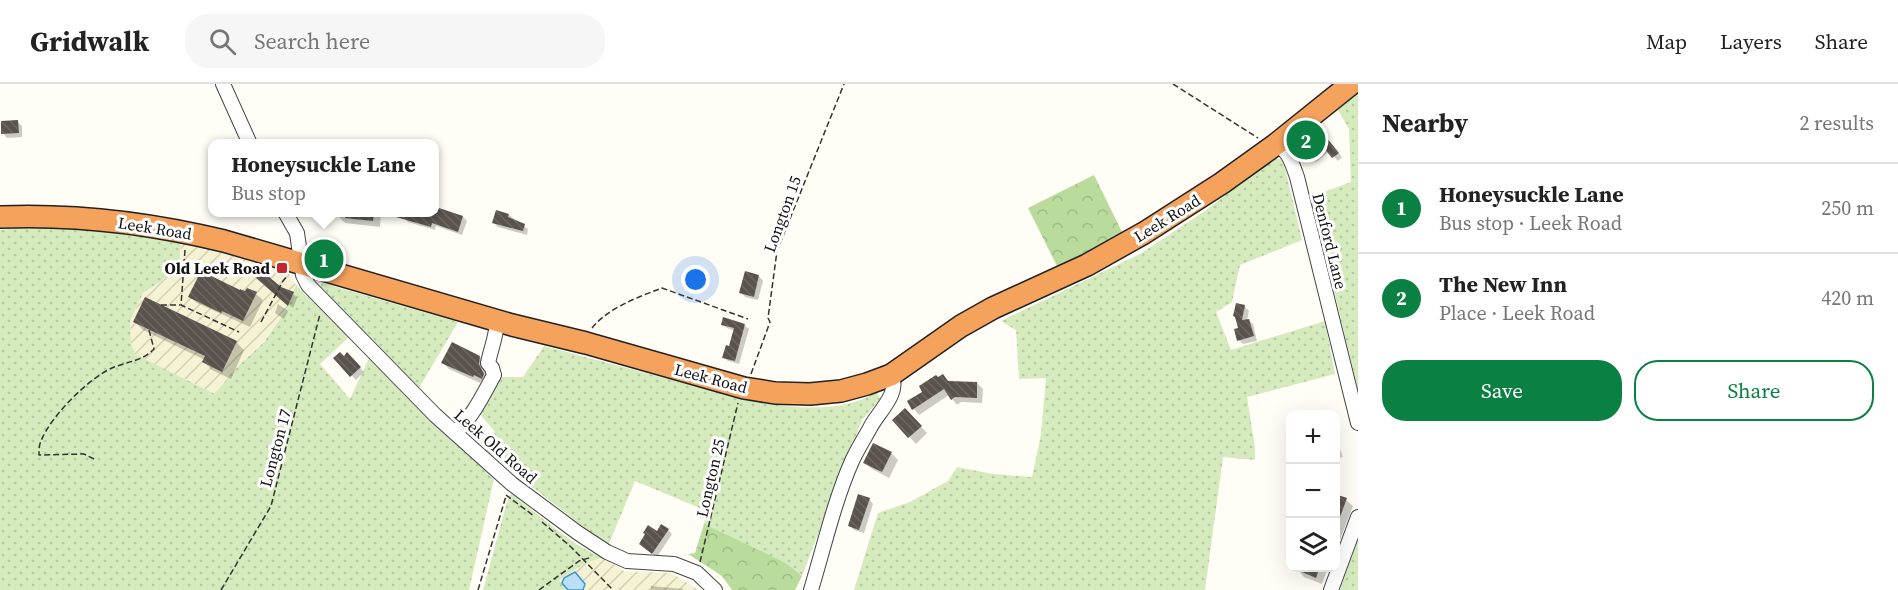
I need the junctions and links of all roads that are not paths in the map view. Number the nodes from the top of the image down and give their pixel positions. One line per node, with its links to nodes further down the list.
1 (223, 84): 3 (street)
2 (1351, 84): 4 (highway, Leek Road)
3 (248, 139)
4 (1275, 145): 9 (highway, Leek Road); 10 (street, Denford Lane)
5 (0, 217): 7 (highway, Leek Road)
6 (287, 217): 7 (street)
7 (303, 269): 8 (highway, Leek Road); 11 (street, Leek Old Road)
8 (497, 320): 9 (highway, Leek Road); 11 (street)
9 (891, 375): 14 (street)
10 (1358, 423)
11 (455, 433): 13 (street, Leek Old Road)
12 (1358, 516): 15 (street)
13 (715, 590)
14 (811, 590)
15 (1331, 590)

